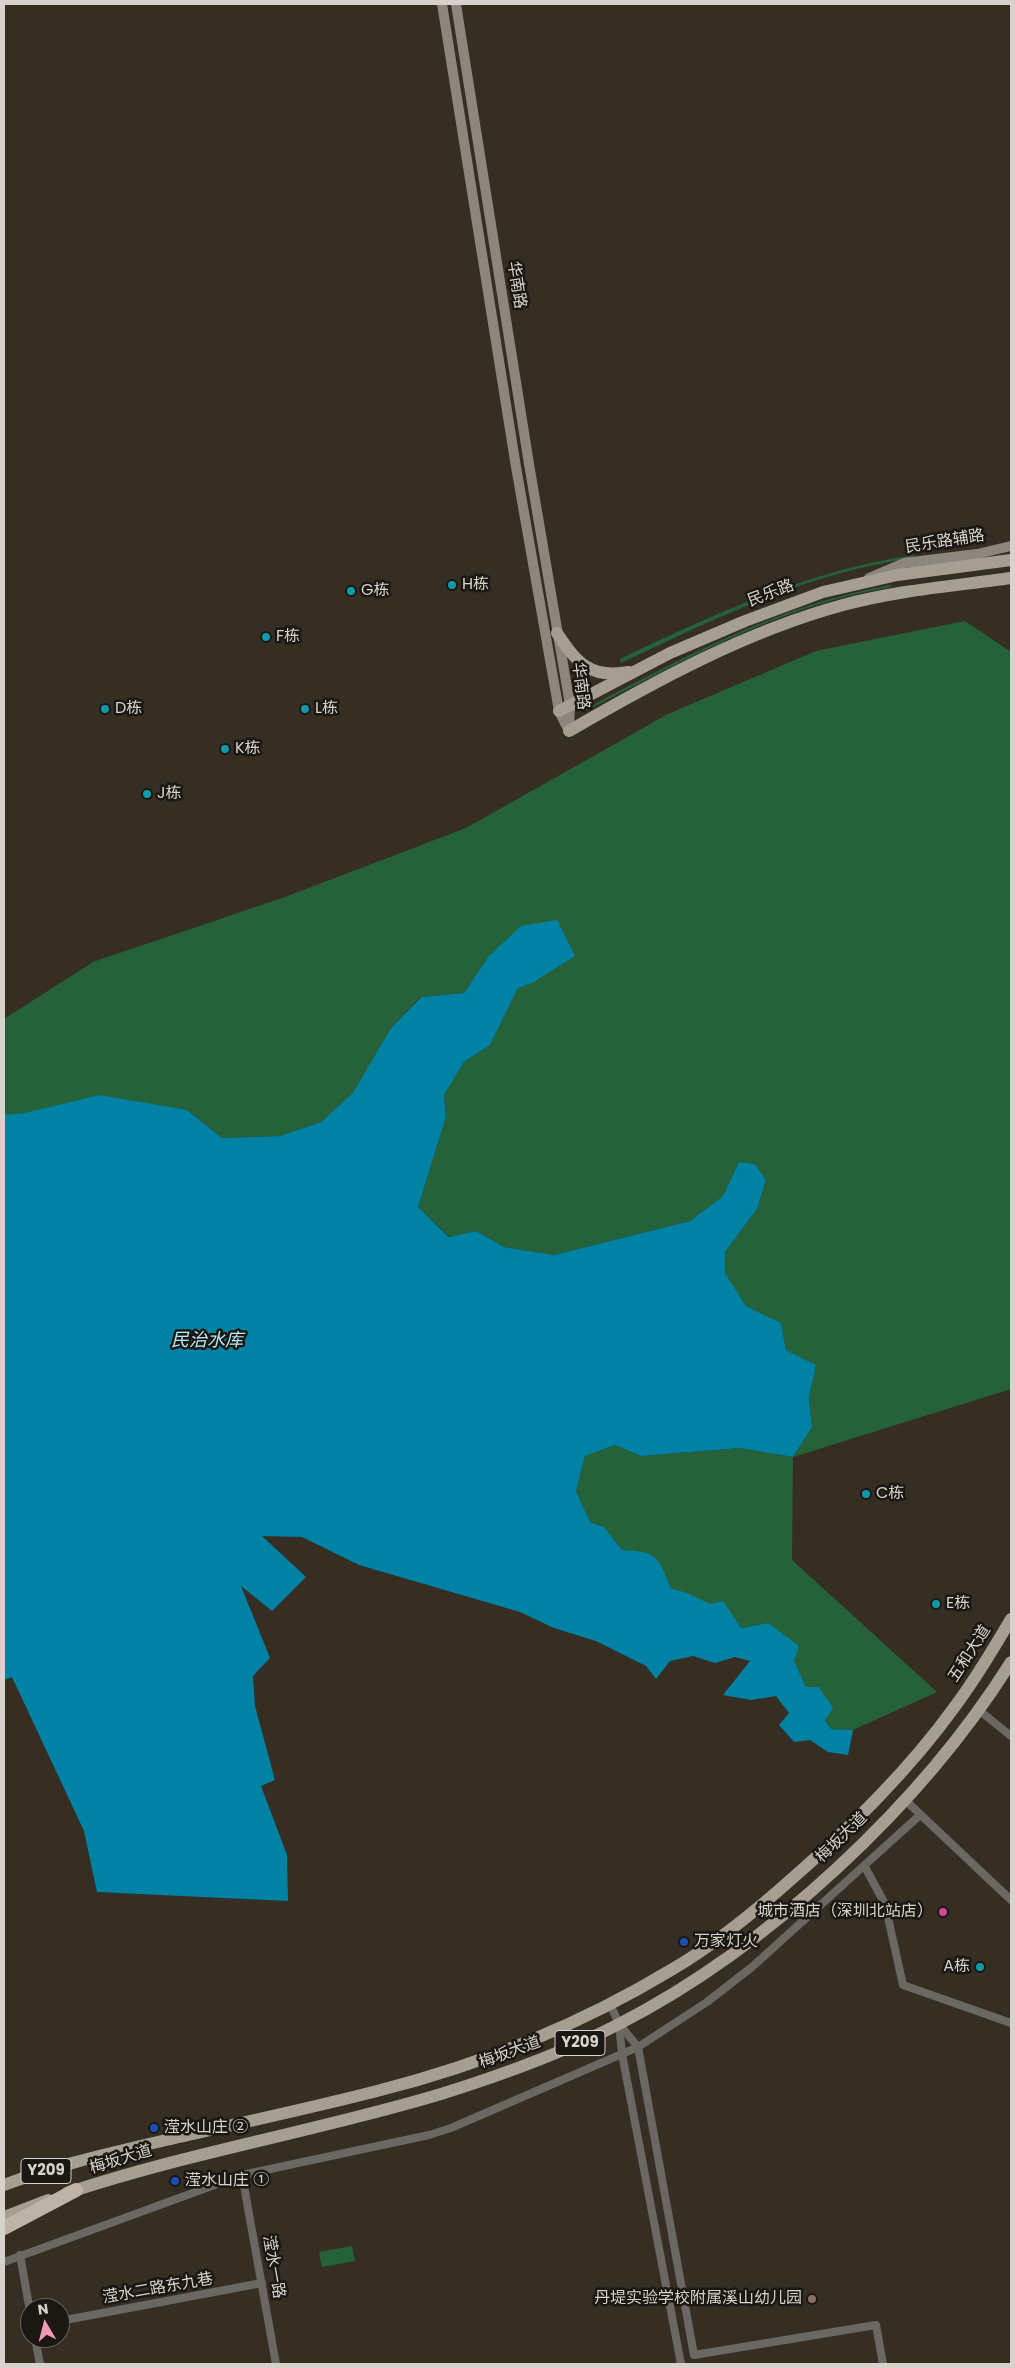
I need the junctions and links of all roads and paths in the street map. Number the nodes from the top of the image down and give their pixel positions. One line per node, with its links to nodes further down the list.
1 (442, 4): 9 (main road, 华南路)
2 (456, 4): 7 (main road, 华南路)
3 (1011, 546): 6 (main road, 民乐路辅路)
4 (1011, 560): 6 (main road, 民乐路)
5 (1011, 578): 10 (main road, 民乐路)
6 (858, 583): 8 (main road, 民乐路)
7 (558, 633): 8 (main road); 9 (main road, 华南路)
8 (639, 669): 9 (main road, 民乐路)
9 (564, 708): 10 (main road, 华南路)
10 (569, 731)
11 (1011, 1619): 13 (main road, 五和大道 / Y209)
12 (1011, 1662): 14 (main road, Y209)
13 (956, 1705): 20 (main road, 梅坂大道 / Y209)
14 (980, 1710): 15 (street); 16 (main road, 梅坂大道 / Y209)
15 (1011, 1736)
16 (905, 1800): 17 (street); 22 (main road, 梅坂大道 / Y209)
17 (920, 1815): 18 (street); 19 (street)
18 (865, 1867): 21 (street); 23 (street)
19 (1011, 1900)
20 (610, 2004): 22 (street); 26 (main road, 梅坂大道 / Y209)
21 (1011, 2023)
22 (619, 2024): 23 (street); 24 (street); 27 (main road, 梅坂大道 / Y209)
23 (638, 2046): 24 (street); 39 (street)
24 (622, 2054): 25 (street); 38 (street)
25 (242, 2175): 30 (street); 32 (street, 滢水一路)
26 (4, 2185)
27 (76, 2190): 28 (main road, 梅坂大道 / Y209); 29 (highway)
28 (4, 2217)
29 (4, 2228)
30 (20, 2254): 31 (street); 33 (street)
31 (4, 2262)
32 (262, 2284): 34 (street, 滢水二路东九巷); 37 (street, 滢水一路)
33 (28, 2298)
34 (70, 2319)
35 (37, 2348): 36 (street)
36 (40, 2364)
37 (276, 2364)
38 (681, 2364)
39 (883, 2364)

